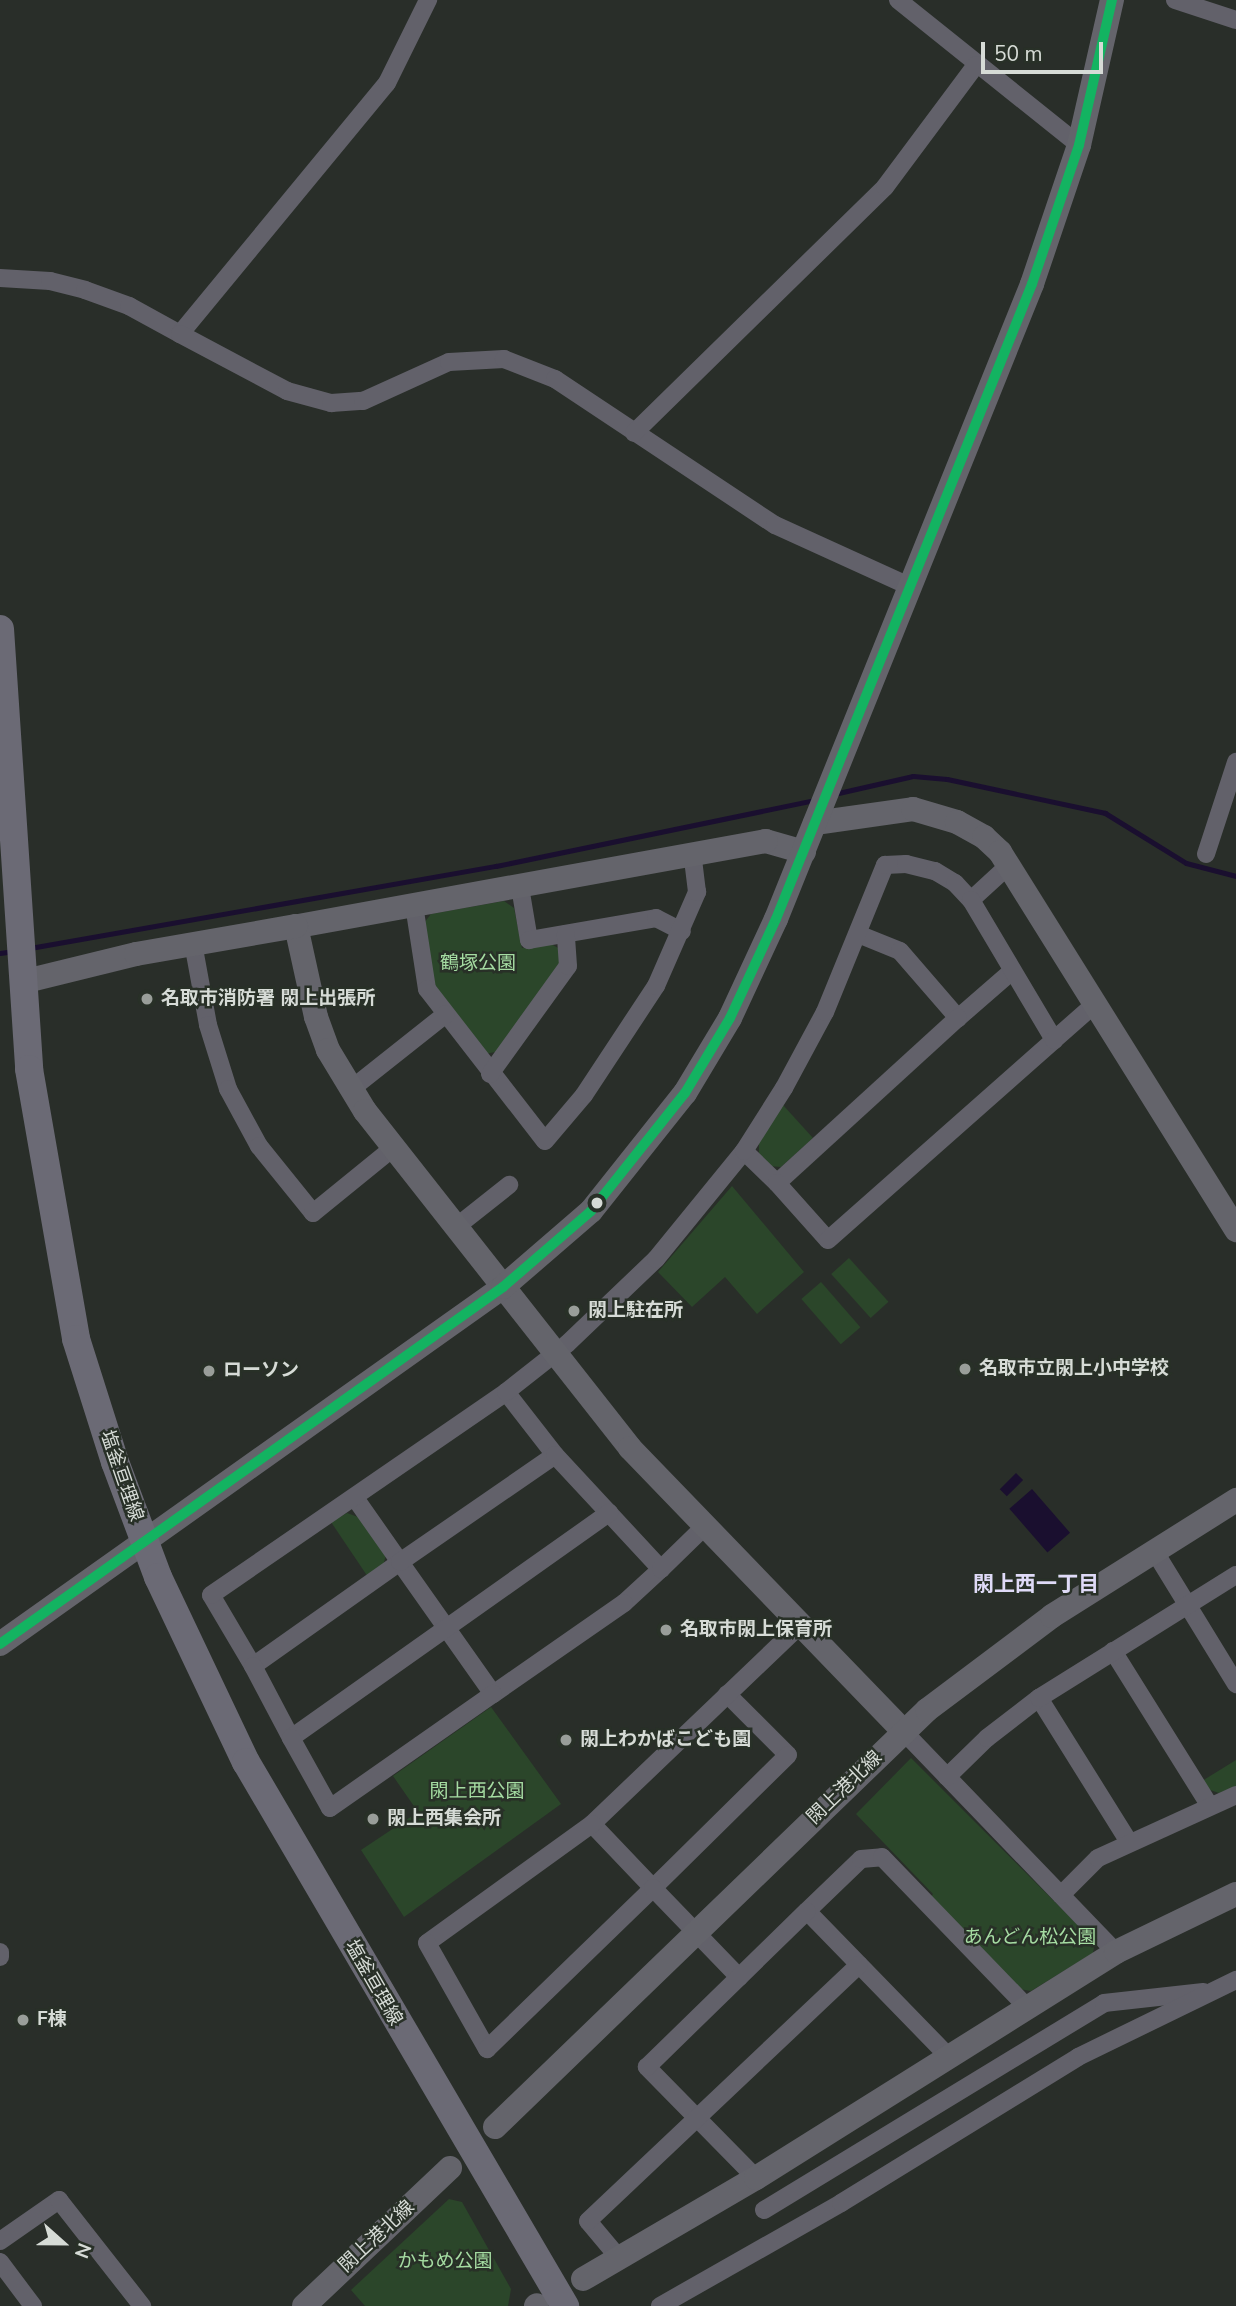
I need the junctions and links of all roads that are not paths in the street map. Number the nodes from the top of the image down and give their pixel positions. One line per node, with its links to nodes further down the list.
1 (428, 0): 9 (street)
2 (898, 0): 6 (street)
3 (1112, 0): 7 (street)
4 (1175, 0): 5 (street)
5 (1236, 20)
6 (976, 65): 7 (street); 10 (street)
7 (1079, 145): 11 (street)
8 (0, 278): 9 (street)
9 (180, 334): 10 (street)
10 (634, 433): 11 (street)
11 (911, 587): 14 (street)
12 (0, 629): 27 (main road, 塩釜亘理線)
13 (1236, 762): 16 (street)
14 (821, 807): 15 (street); 18 (street)
15 (804, 852): 17 (street); 41 (street)
16 (1206, 854)
17 (693, 857): 19 (street); 23 (street)
18 (1009, 865): 20 (street); 29 (street)
19 (520, 887): 21 (street); 24 (street)
20 (971, 900): 25 (street); 28 (street)
21 (414, 905): 22 (street); 30 (street)
22 (296, 926): 26 (street); 34 (street)
23 (682, 931): 24 (street); 33 (street)
24 (566, 933): 33 (street)
25 (858, 934): 31 (street); 36 (street)
26 (193, 943): 27 (street); 35 (street)
27 (20, 960): 49 (main road, 塩釜亘理線)
28 (1012, 971): 31 (street); 32 (street)
29 (1096, 1003): 32 (street); 40 (street)
30 (446, 1014): 33 (street); 34 (street)
31 (958, 1018): 37 (street)
32 (1054, 1040): 37 (street)
33 (490, 1074)
34 (350, 1090): 35 (street)
35 (394, 1148): 39 (street)
36 (744, 1150): 37 (street); 42 (street)
37 (777, 1183)
38 (509, 1185): 39 (street)
39 (456, 1227): 41 (street)
40 (1236, 1230)
41 (503, 1287): 42 (street); 49 (street)
42 (554, 1355): 43 (street); 48 (street)
43 (506, 1392): 44 (street); 45 (street)
44 (555, 1455): 47 (street); 51 (street)
45 (355, 1498): 51 (street); 59 (street)
46 (1236, 1500): 50 (street, 閖上港北線)
47 (609, 1513): 52 (street); 56 (street)
48 (705, 1526): 52 (street); 55 (street)
49 (143, 1543): 57 (street); 95 (main road, 塩釜亘理線)
50 (1155, 1552): 54 (street); 64 (street, 閖上港北線)
51 (400, 1562): 56 (street); 59 (street)
52 (660, 1569): 61 (street)
53 (1236, 1575): 54 (street)
54 (1188, 1605): 58 (street); 60 (street)
55 (800, 1625): 62 (street); 64 (street)
56 (447, 1630): 61 (street); 65 (street)
57 (0, 1644)
58 (1113, 1651): 63 (street); 68 (street)
59 (253, 1666): 65 (street)
60 (1236, 1684)
61 (493, 1694): 65 (street)
62 (727, 1694): 69 (street); 71 (street)
63 (1039, 1698): 66 (street); 70 (street)
64 (904, 1732): 66 (street); 75 (street, 閖上港北線)
65 (291, 1738)
66 (947, 1777): 73 (street)
67 (1236, 1795): 68 (street)
68 (1210, 1806): 70 (street)
69 (592, 1824): 71 (street); 71 (street)
70 (1129, 1842): 73 (street)
71 (653, 1888): 75 (street)
72 (1236, 1894): 76 (street)
73 (1061, 1895): 76 (street)
74 (807, 1910): 77 (street); 78 (street); 81 (street)
75 (696, 1932): 78 (street); 84 (street, 閖上港北線)
76 (1116, 1952): 81 (street)
77 (859, 1965): 82 (street); 83 (street)
78 (739, 1977): 83 (street)
79 (1236, 1980): 80 (street)
80 (1217, 1990): 87 (street); 96 (street)
81 (1026, 2006): 82 (street)
82 (948, 2056): 86 (street)
83 (698, 2118): 86 (street); 89 (street)
84 (495, 2127)
85 (450, 2168): 94 (street, 閖上港北線)
86 (756, 2178): 89 (street)
87 (764, 2210)
88 (0, 2241): 93 (street)
89 (619, 2258): 91 (street)
90 (0, 2262): 92 (street)
91 (583, 2279)
92 (33, 2306)
93 (142, 2306)
94 (304, 2306)
95 (565, 2306)
96 (660, 2306)

